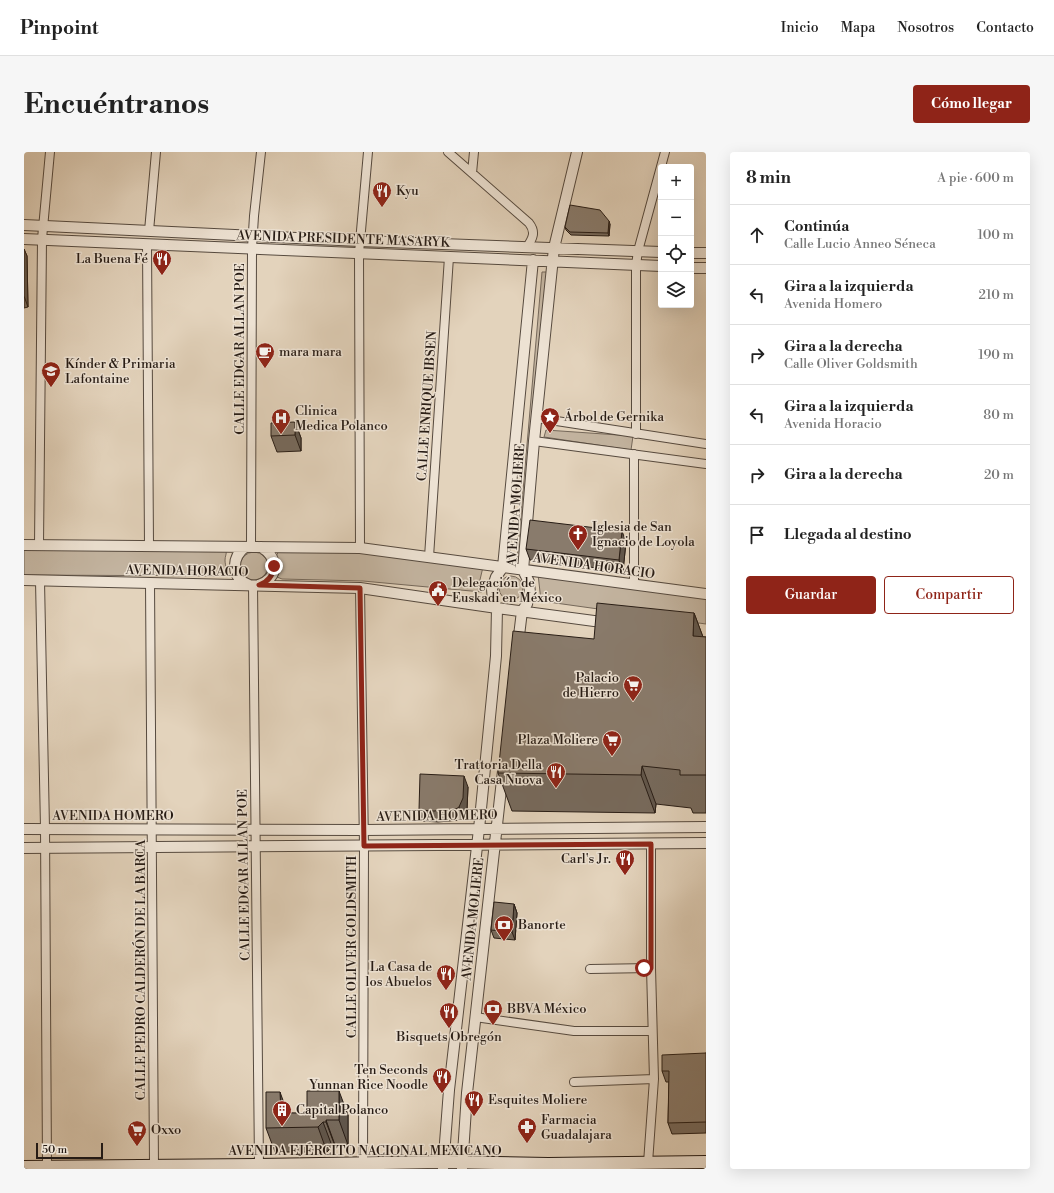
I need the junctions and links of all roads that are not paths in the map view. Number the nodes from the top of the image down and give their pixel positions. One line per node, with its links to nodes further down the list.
1 (50, 152): 11 (street)
2 (156, 152): 12 (street)
3 (261, 152): 13 (street, CALLE EDGAR ALLAN POE)
4 (368, 152): 16 (street)
5 (448, 152): 9 (street)
6 (474, 152): 9 (street)
7 (577, 152): 20 (street, AVENIDA MOLIERE)
8 (665, 152): 21 (street)
9 (472, 172): 18 (street)
10 (24, 225): 11 (street, AVENIDA PRESIDENTE MASARYK)
11 (42, 226): 12 (street, AVENIDA PRESIDENTE MASARYK); 15 (street)
12 (149, 231): 13 (street, AVENIDA PRESIDENTE MASARYK)
13 (253, 236): 16 (street, AVENIDA PRESIDENTE MASARYK); 19 (street, CALLE EDGAR ALLAN POE)
14 (24, 239): 15 (street, AVENIDA PRESIDENTE MASARYK)
15 (42, 239): 17 (street, AVENIDA PRESIDENTE MASARYK); 40 (street)
16 (360, 241): 18 (street, AVENIDA PRESIDENTE MASARYK); 23 (street)
17 (148, 244): 19 (street, AVENIDA PRESIDENTE MASARYK); 41 (street)
18 (527, 247): 20 (street, AVENIDA PRESIDENTE MASARYK)
19 (252, 248): 23 (street, AVENIDA PRESIDENTE MASARYK); 42 (street, CALLE EDGAR ALLAN POE)
20 (554, 248): 21 (street, AVENIDA PRESIDENTE MASARYK); 28 (street, AVENIDA MOLIERE)
21 (638, 251): 22 (street, AVENIDA PRESIDENTE MASARYK); 29 (street)
22 (658, 252)
23 (359, 253): 26 (street, AVENIDA PRESIDENTE MASARYK); 43 (street)
24 (694, 253): 25 (street)
25 (706, 253)
26 (449, 256): 27 (street, AVENIDA PRESIDENTE MASARYK); 44 (street, CALLE ENRIQUE IBSEN)
27 (533, 260): 28 (street, AVENIDA PRESIDENTE MASARYK); 45 (street, AVENIDA MOLIERE)
28 (552, 261): 29 (street, AVENIDA PRESIDENTE MASARYK); 33 (street, AVENIDA MOLIERE)
29 (636, 265): 30 (street, AVENIDA PRESIDENTE MASARYK); 34 (street)
30 (658, 266)
31 (694, 268): 32 (street)
32 (706, 268)
33 (537, 418): 34 (street); 35 (street, AVENIDA MOLIERE)
34 (636, 434): 36 (street)
35 (534, 442): 37 (street); 46 (street, AVENIDA MOLIERE)
36 (706, 444)
37 (634, 454): 38 (street); 50 (street)
38 (706, 464)
39 (24, 545): 40 (street, AVENIDA HORACIO)
40 (38, 545): 41 (street, AVENIDA HORACIO)
41 (149, 546): 42 (street, AVENIDA HORACIO)
42 (252, 547): 43 (street, AVENIDA HORACIO); 51 (street); 51 (street)
43 (360, 548): 44 (street, AVENIDA HORACIO)
44 (429, 557): 45 (street, AVENIDA HORACIO)
45 (503, 567): 46 (street, AVENIDA HORACIO); 54 (street, AVENIDA MOLIERE)
46 (522, 570): 50 (street, AVENIDA HORACIO); 55 (street, AVENIDA MOLIERE)
47 (24, 580): 48 (street, AVENIDA HORACIO)
48 (40, 581): 49 (street, AVENIDA HORACIO); 61 (street)
49 (150, 583): 51 (street, AVENIDA HORACIO); 62 (street, CALLE PEDRO CALDERÓN DE LA BARCA)
50 (634, 584): 53 (street, AVENIDA HORACIO)
51 (254, 585): 52 (street, AVENIDA HORACIO); 65 (street, CALLE EDGAR ALLAN POE)
52 (360, 588): 54 (street, AVENIDA HORACIO); 66 (street, CALLE OLIVER GOLDSMITH)
53 (706, 594)
54 (497, 608): 55 (street, AVENIDA HORACIO); 63 (street, AVENIDA MOLIERE)
55 (522, 611): 56 (street, AVENIDA HORACIO); 57 (street, AVENIDA MOLIERE)
56 (618, 624)
57 (517, 654)
58 (505, 758): 64 (street, AVENIDA MOLIERE)
59 (706, 827): 64 (street, AVENIDA HOMERO)
60 (24, 828): 61 (street, AVENIDA HOMERO)
61 (45, 828): 62 (street, AVENIDA HOMERO); 75 (street)
62 (152, 829): 65 (street, AVENIDA HOMERO); 73 (street, CALLE PEDRO CALDERÓN DE LA BARCA)
63 (479, 829): 64 (street, AVENIDA HOMERO); 66 (street, AVENIDA HOMERO); 69 (street, AVENIDA MOLIERE)
64 (497, 829): 70 (street, AVENIDA MOLIERE)
65 (256, 830): 66 (street, AVENIDA HOMERO); 71 (street, CALLE EDGAR ALLAN POE)
66 (364, 830): 72 (street, CALLE OLIVER GOLDSMITH)
67 (706, 843): 68 (street)
68 (651, 844): 70 (street); 76 (street)
69 (477, 845): 70 (street); 72 (street); 82 (street, AVENIDA MOLIERE)
70 (495, 845): 78 (street, AVENIDA MOLIERE)
71 (256, 846): 72 (street); 73 (street); 87 (street, CALLE EDGAR ALLAN POE)
72 (364, 846): 85 (street, CALLE OLIVER GOLDSMITH)
73 (152, 847): 75 (street); 88 (street, CALLE PEDRO CALDERÓN DE LA BARCA)
74 (24, 848): 75 (street)
75 (45, 848): 92 (street)
76 (651, 968): 77 (street); 79 (street)
77 (590, 969)
78 (475, 1017): 79 (street); 83 (street, AVENIDA MOLIERE)
79 (652, 1030): 80 (street)
80 (654, 1079): 81 (street); 86 (street)
81 (574, 1082)
82 (448, 1090): 83 (street); 89 (street, AVENIDA MOLIERE)
83 (467, 1093): 90 (street, AVENIDA MOLIERE)
84 (706, 1162): 86 (main road, AVENIDA EJÉRCITO NACIONAL MEXICANO)
85 (363, 1163): 89 (main road, AVENIDA EJÉRCITO NACIONAL MEXICANO); 93 (main road, AVENIDA EJÉRCITO NACIONAL MEXICANO)
86 (648, 1163): 94 (main road, AVENIDA EJÉRCITO NACIONAL MEXICANO)
87 (259, 1165): 88 (main road, AVENIDA EJÉRCITO NACIONAL MEXICANO); 93 (main road, AVENIDA EJÉRCITO NACIONAL MEXICANO)
88 (154, 1166): 92 (main road, AVENIDA EJÉRCITO NACIONAL MEXICANO)
89 (443, 1166): 90 (main road, AVENIDA EJÉRCITO NACIONAL MEXICANO)
90 (462, 1166): 94 (main road, AVENIDA EJÉRCITO NACIONAL MEXICANO)
91 (24, 1167): 92 (main road, AVENIDA EJÉRCITO NACIONAL MEXICANO)
92 (47, 1167)
93 (329, 1167)
94 (546, 1167)

